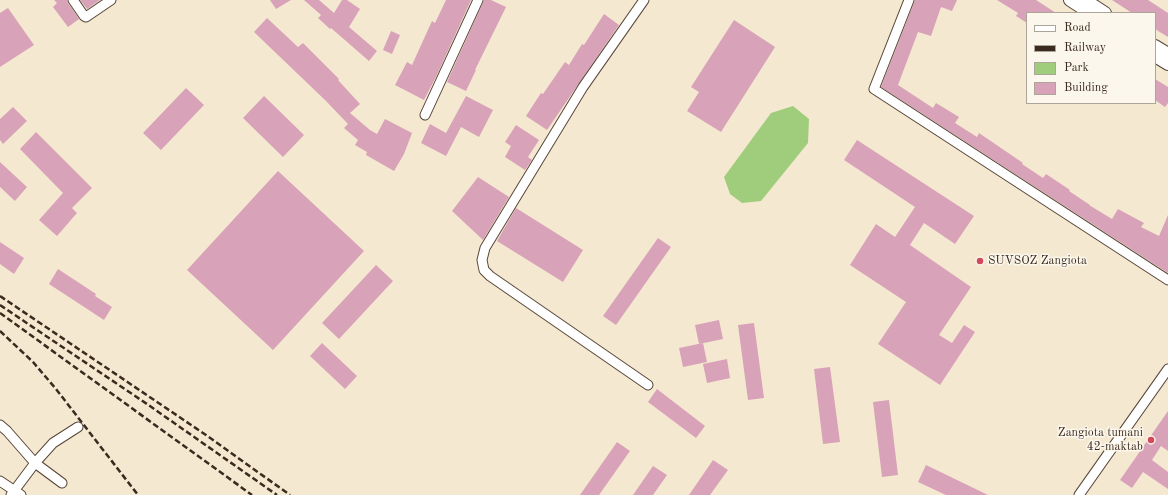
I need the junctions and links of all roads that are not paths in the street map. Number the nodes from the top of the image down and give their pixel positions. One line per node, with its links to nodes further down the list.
1 (73, 0): 2 (street)
2 (112, 0)
3 (478, 0): 14 (street)
4 (644, 0): 17 (street)
5 (909, 0): 15 (street)
6 (1070, 0): 8 (main road)
7 (1085, 0): 9 (main road)
8 (1088, 12)
9 (1103, 12)
10 (1156, 47): 11 (main road)
11 (1168, 54)
12 (1156, 57): 13 (main road)
13 (1168, 64)
14 (425, 116)
15 (1168, 280)
16 (1168, 369): 24 (street)
17 (648, 385)
18 (0, 425): 20 (street)
19 (78, 427): 20 (street)
20 (35, 463): 22 (street); 23 (street)
21 (0, 481): 23 (street)
22 (62, 483)
23 (15, 493)
24 (1079, 495)

